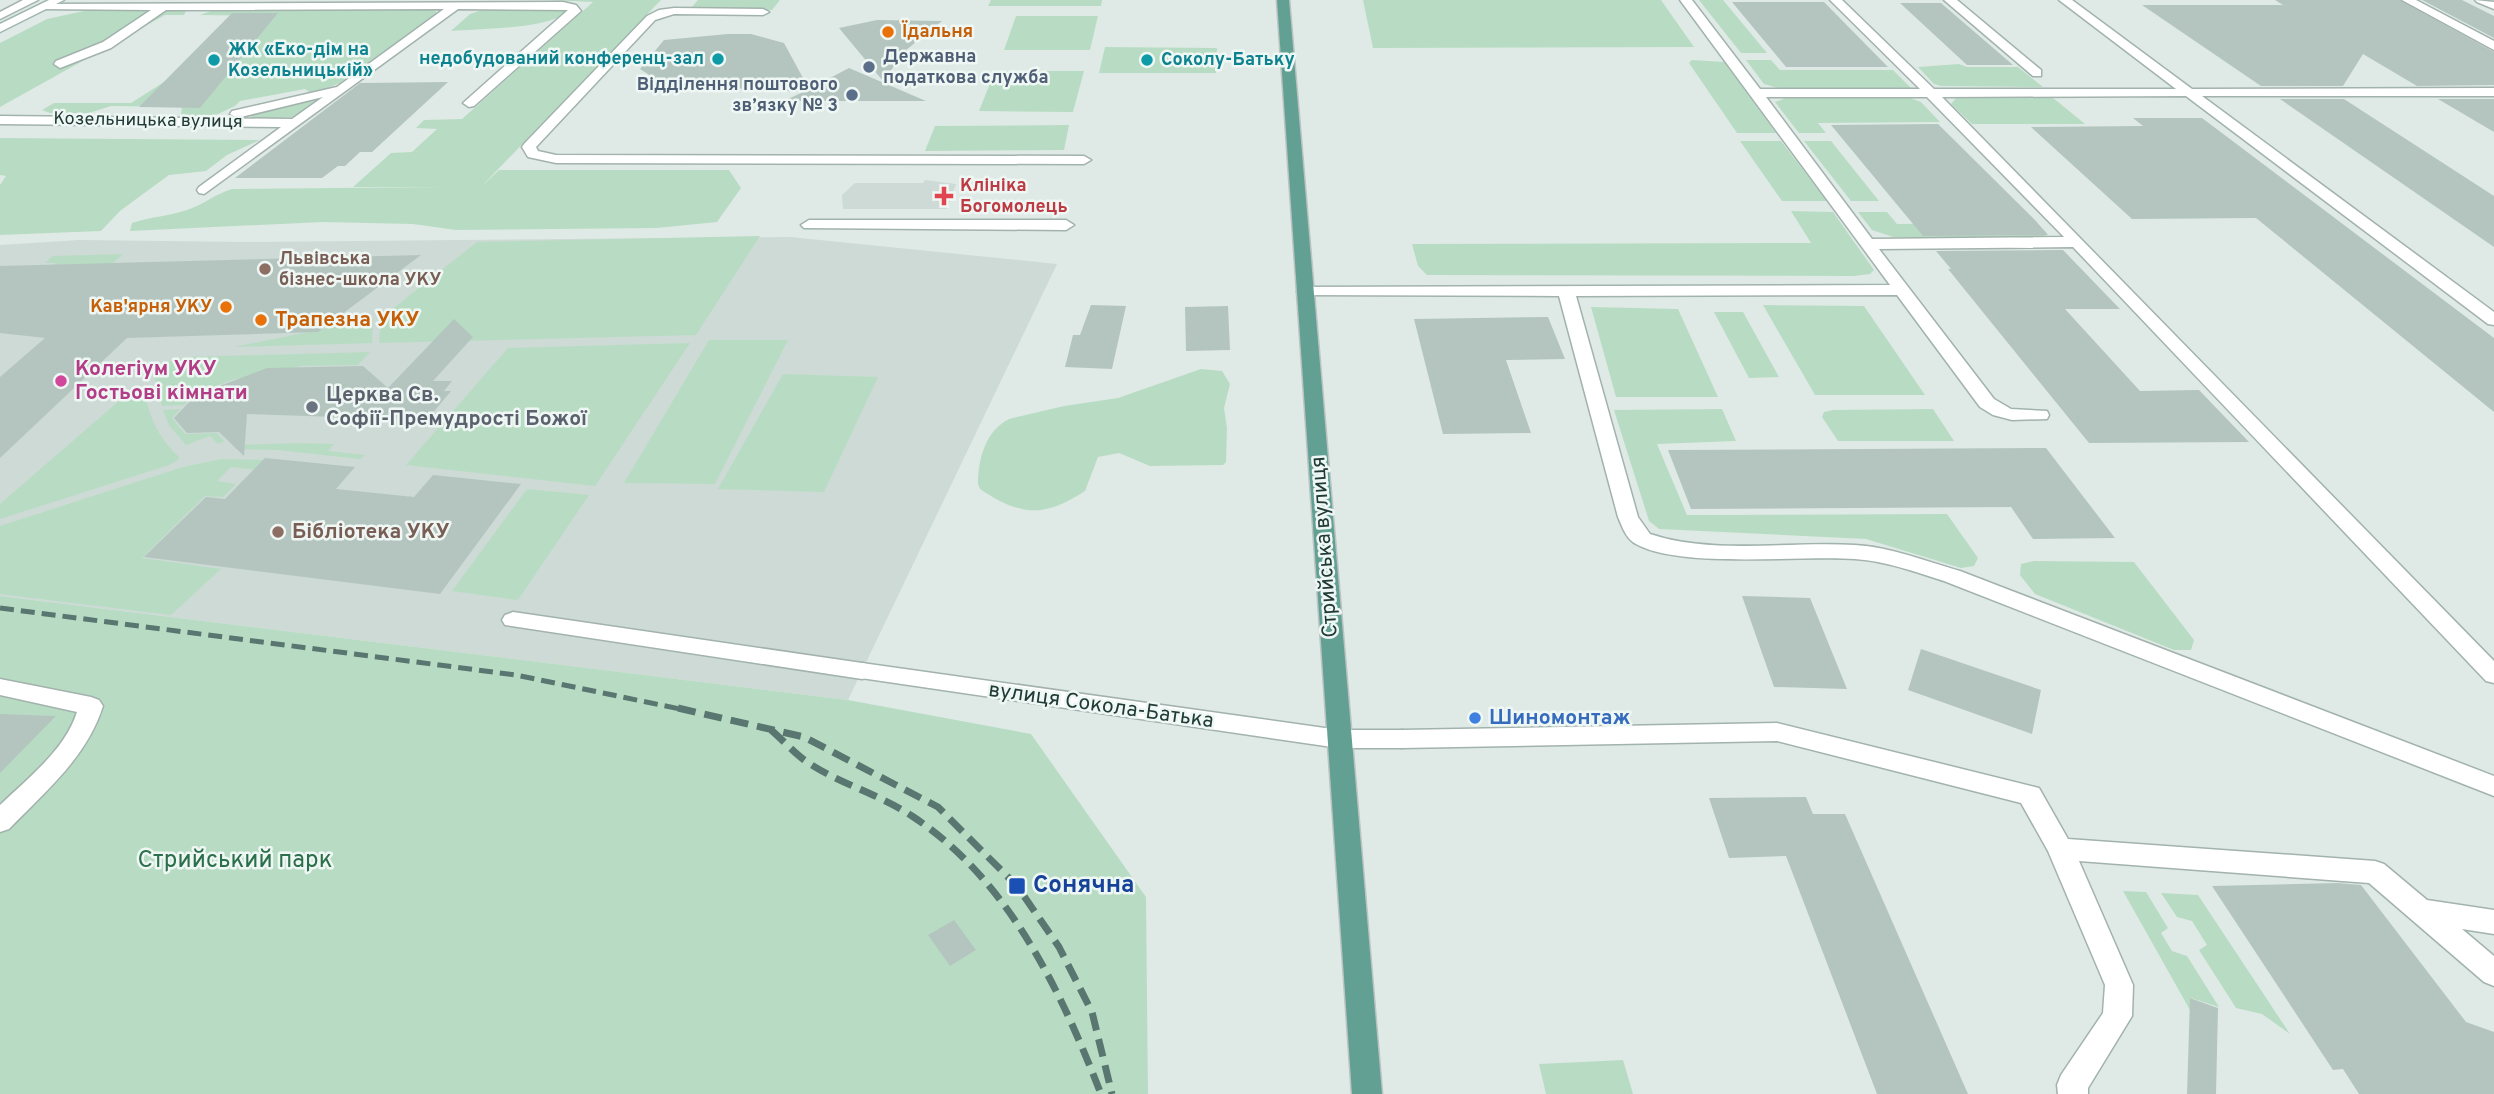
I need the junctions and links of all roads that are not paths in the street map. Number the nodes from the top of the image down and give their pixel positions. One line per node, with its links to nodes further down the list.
1 (32, 0): 16 (street)
2 (58, 0): 13 (street)
3 (1283, 0): 38 (main road, Стрийська вулиця)
4 (1686, 0): 23 (street)
5 (1836, 0): 24 (street)
6 (1950, 0): 20 (street)
7 (2065, 0): 25 (street)
8 (2408, 0): 18 (street)
9 (2481, 0): 12 (street)
10 (679, 5): 15 (street); 30 (street)
11 (455, 6): 14 (street); 21 (street, Козельницька вулиця); 26 (street)
12 (2494, 6)
13 (44, 7): 14 (street); 17 (street)
14 (163, 7): 19 (street)
15 (763, 12)
16 (0, 16)
17 (0, 29)
18 (2494, 46)
19 (60, 64)
20 (2036, 73)
21 (344, 88): 28 (street); 29 (street, Козельницька вулиця)
22 (2494, 92): 25 (street)
23 (1758, 93): 24 (street); 35 (street)
24 (1932, 93): 25 (street); 34 (street)
25 (2189, 93): 39 (street)
26 (469, 103)
27 (0, 120): 28 (street, Козельницька вулиця)
28 (205, 122): 29 (street, Козельницька вулиця)
29 (296, 123): 31 (street, Козельницька вулиця)
30 (1084, 159)
31 (204, 190)
32 (809, 225): 33 (street)
33 (1066, 225)
34 (2077, 242): 35 (street); 42 (street)
35 (1868, 244): 36 (street)
36 (1899, 290): 37 (street); 40 (street)
37 (1566, 291): 38 (street); 45 (street)
38 (1306, 292): 44 (main road, Стрийська вулиця)
39 (2494, 320)
40 (2040, 415)
41 (513, 620): 44 (street, вулиця Сокола-Батька)
42 (2494, 675)
43 (0, 687): 46 (street)
44 (1339, 738): 47 (street, вулиця Сокола-Батька); 51 (main road, Стрийська вулиця)
45 (2494, 786)
46 (0, 822)
47 (2060, 849): 48 (street); 52 (street, вулиця Сокола-Батька)
48 (2421, 911): 49 (street); 50 (street)
49 (2494, 922)
50 (2494, 973)
51 (1367, 1094)
52 (2073, 1094)

